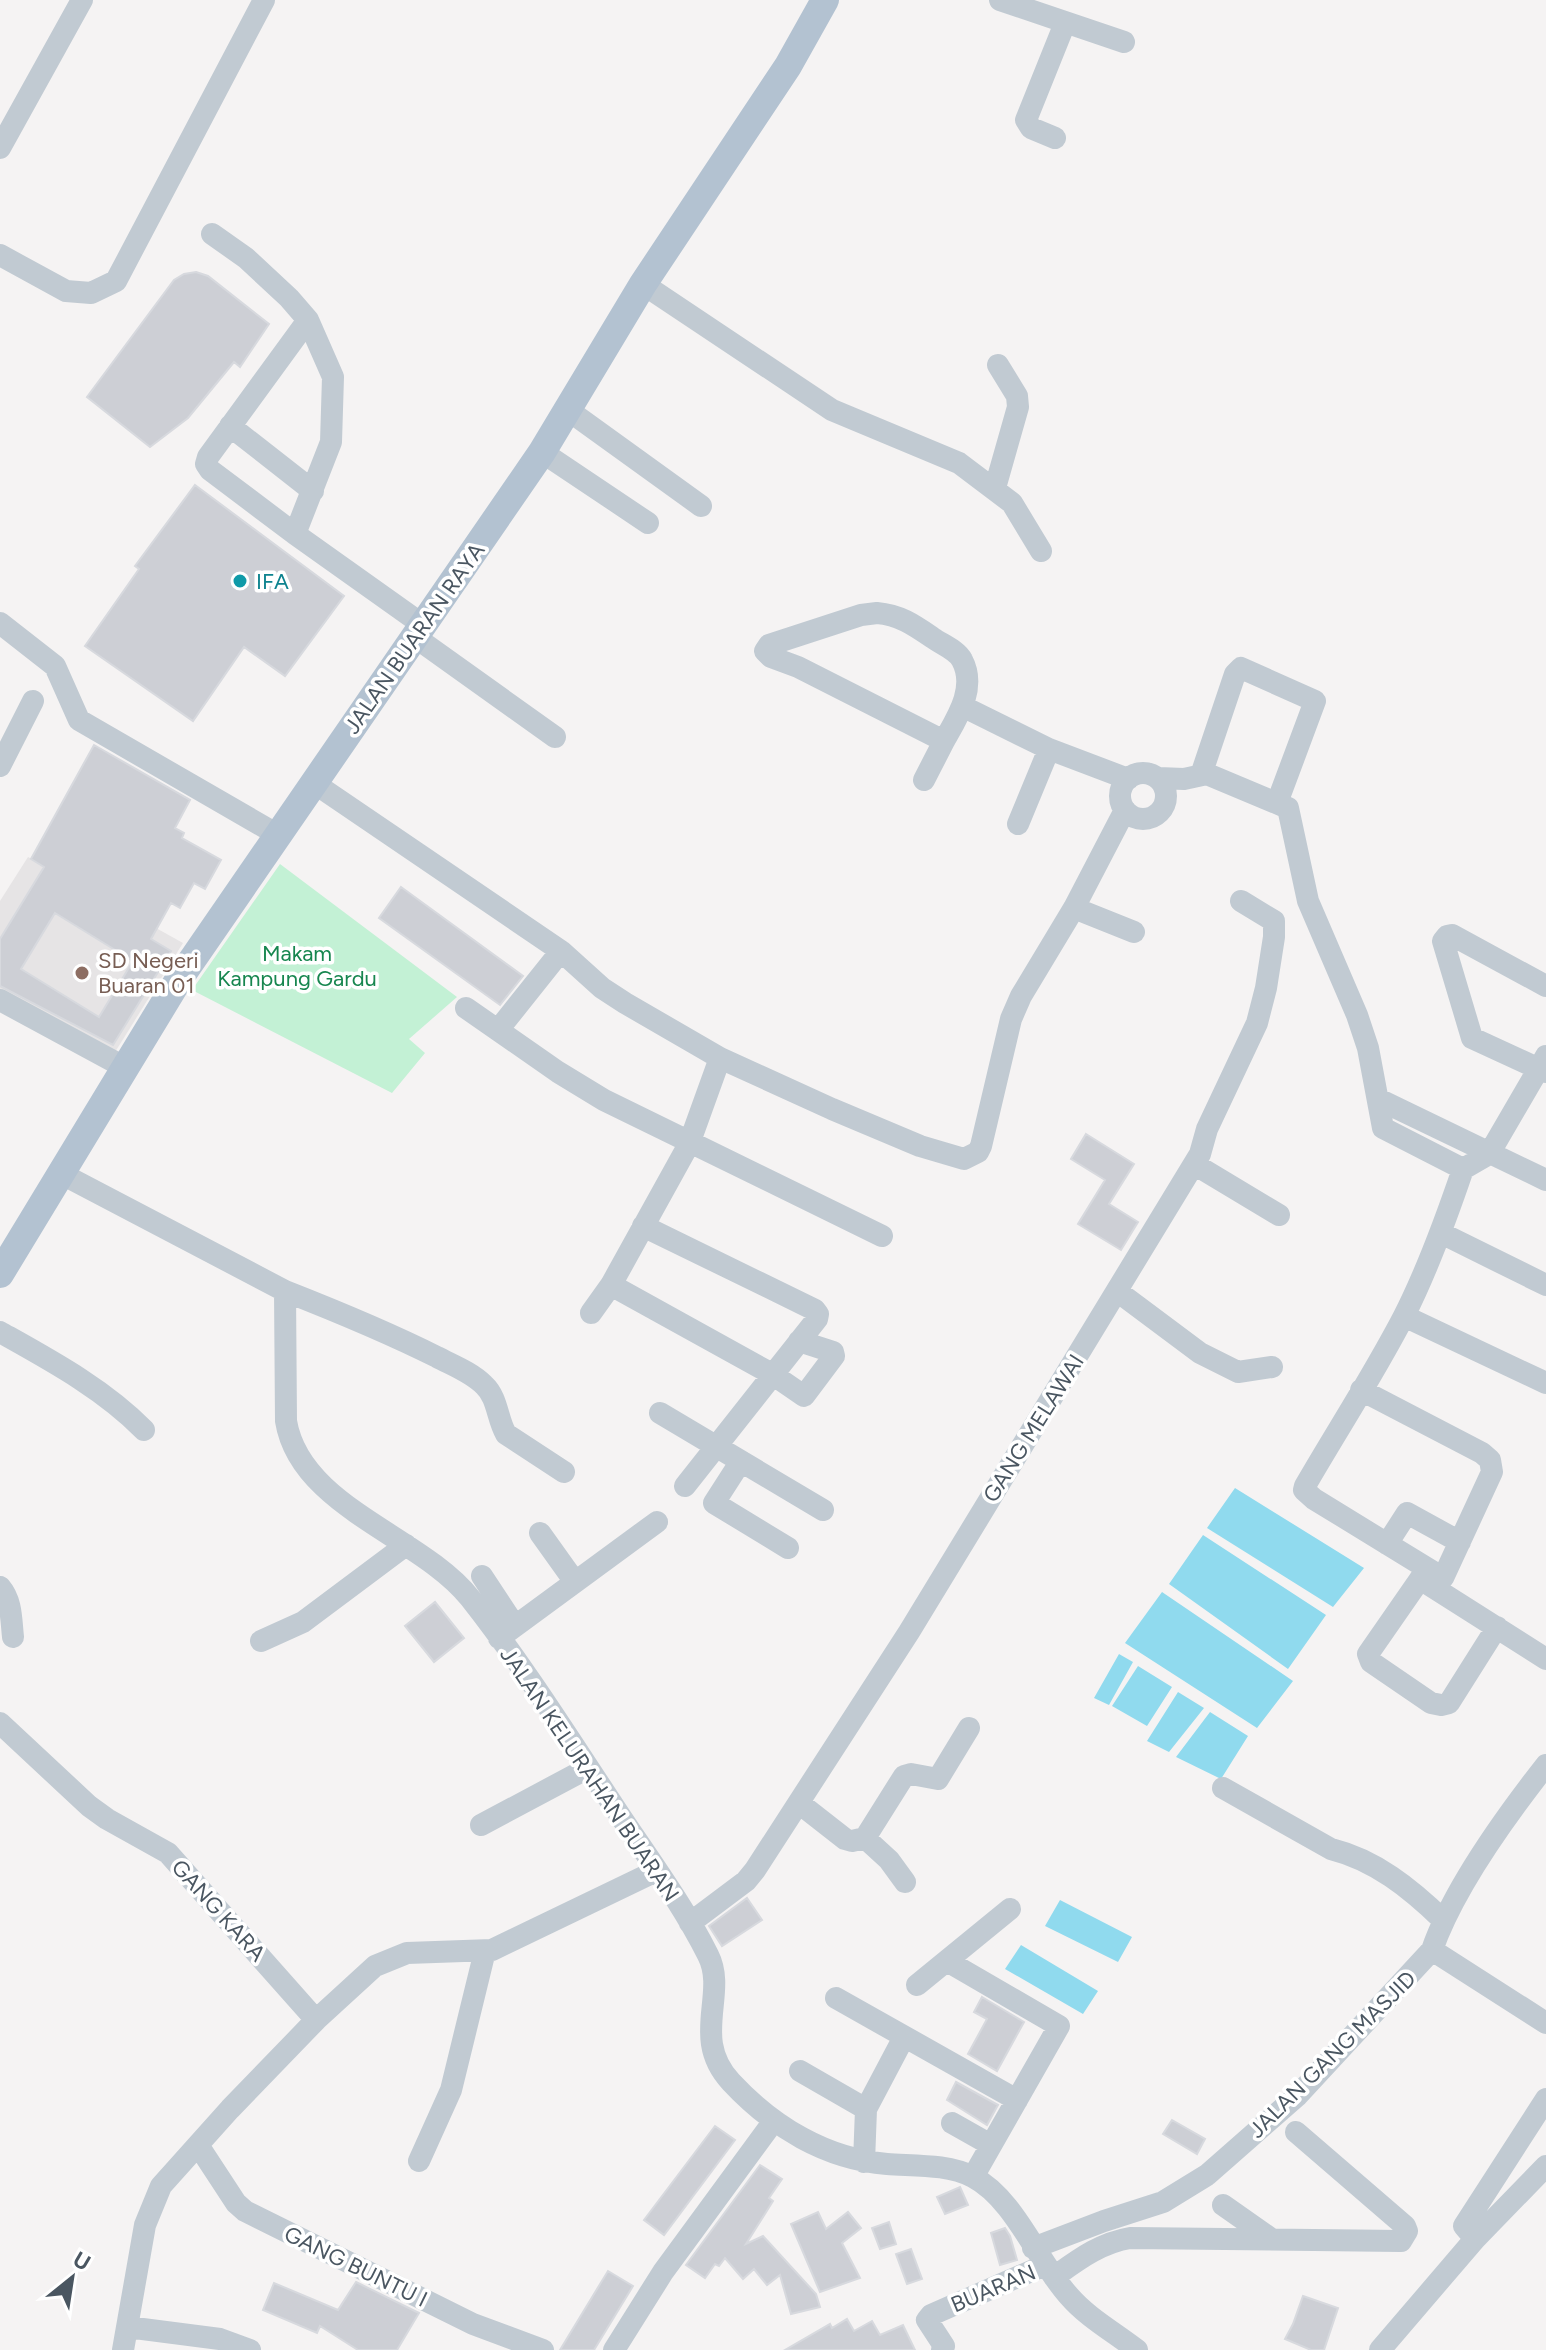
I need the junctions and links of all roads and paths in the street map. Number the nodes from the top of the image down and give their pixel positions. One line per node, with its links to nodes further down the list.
1 (82, 0): 8 (street)
2 (264, 0): 10 (street)
3 (825, 0): 11 (main road, JALAN BUARAN RAYA)
4 (1000, 0): 5 (street)
5 (1065, 23): 6 (street); 7 (street)
6 (1124, 42)
7 (1055, 138)
8 (0, 148)
9 (212, 234): 12 (street)
10 (0, 255)
11 (643, 284): 14 (main road, JALAN BUARAN RAYA); 17 (street)
12 (308, 320): 15 (street); 18 (street)
13 (998, 365): 17 (street)
14 (568, 410): 16 (main road, JALAN BUARAN RAYA); 19 (street)
15 (230, 426): 18 (street); 21 (street)
16 (542, 452): 20 (street); 25 (main road, JALAN BUARAN RAYA)
17 (995, 488): 22 (street)
18 (313, 491): 21 (street)
19 (701, 506)
20 (648, 523)
21 (295, 534): 25 (street)
22 (1041, 551)
23 (0, 623): 41 (street)
24 (817, 628): 26 (street); 26 (street); 28 (street)
25 (419, 631): 29 (street); 37 (main road, JALAN BUARAN RAYA)
26 (798, 667): 30 (street)
27 (33, 701): 32 (street)
28 (964, 707): 30 (street); 31 (street)
29 (555, 737)
30 (944, 741): 36 (street)
31 (1049, 749): 35 (street); 40 (street)
32 (0, 766)
33 (1201, 775): 34 (street); 38 (street); 38 (street)
34 (1158, 778): 35 (street); 39 (street)
35 (1128, 779): 39 (street)
36 (924, 780)
37 (314, 783): 41 (main road, JALAN BUARAN RAYA); 45 (street)
38 (1277, 803): 53 (street)
39 (1125, 810): 43 (street)
40 (1018, 824)
41 (278, 835): 52 (main road, JALAN BUARAN RAYA)
42 (1241, 901): 56 (street, GANG MELAWAI)
43 (1074, 908): 44 (street); 50 (street)
44 (1134, 932)
45 (561, 951): 49 (street); 50 (street)
46 (1546, 986): 51 (street)
47 (0, 1000): 52 (street)
48 (466, 1008): 49 (street)
49 (498, 1030): 54 (street)
50 (720, 1058): 54 (street)
51 (1544, 1066): 55 (street)
52 (124, 1067): 58 (main road, JALAN BUARAN RAYA)
53 (1378, 1099): 55 (street); 57 (street)
54 (689, 1144): 61 (street); 63 (street)
55 (1489, 1154): 57 (street); 59 (street)
56 (1194, 1164): 60 (street); 68 (street, GANG MELAWAI)
57 (1463, 1169): 62 (street)
58 (60, 1173): 64 (main road, JALAN BUARAN RAYA); 67 (street)
59 (1546, 1180)
60 (1279, 1215)
61 (643, 1226): 65 (street); 72 (street)
62 (1441, 1233): 66 (street); 70 (street)
63 (882, 1236)
64 (0, 1274)
65 (611, 1285): 69 (street); 74 (street)
66 (1546, 1285)
67 (285, 1291): 81 (street); 88 (street, JALAN KELURAHAN BUARAN)
68 (1117, 1291): 73 (street); 104 (street, GANG MELAWAI)
69 (591, 1313)
70 (1404, 1316): 75 (street); 76 (street)
71 (0, 1332): 78 (street)
72 (799, 1341): 74 (street); 74 (street)
73 (1272, 1367)
74 (772, 1374): 79 (street)
75 (1546, 1383)
76 (1361, 1390): 86 (street); 87 (street)
77 (660, 1413): 79 (street)
78 (144, 1430)
79 (716, 1446): 80 (street); 82 (street)
80 (741, 1461): 83 (street); 89 (street)
81 (564, 1472)
82 (685, 1486)
83 (823, 1510)
84 (657, 1522): 92 (street)
85 (540, 1533): 92 (street)
86 (1460, 1542): 87 (street); 90 (street)
87 (1387, 1544): 90 (street)
88 (406, 1545): 95 (street, JALAN KELURAHAN BUARAN); 97 (street)
89 (788, 1548)
90 (1423, 1574): 94 (street); 94 (street)
91 (482, 1576): 95 (street)
92 (575, 1582): 95 (street)
93 (0, 1587): 96 (street)
94 (1497, 1627): 98 (street)
95 (507, 1632): 102 (street, JALAN KELURAHAN BUARAN)
96 (13, 1637)
97 (261, 1641)
98 (1546, 1659)
99 (0, 1723): 117 (street, GANG KARA)
100 (969, 1728): 106 (street)
101 (1546, 1765): 110 (street, JALAN GANG MASJID)
102 (588, 1768): 105 (street); 107 (street, JALAN KELURAHAN BUARAN)
103 (1223, 1788): 110 (street)
104 (799, 1803): 106 (street); 111 (street, GANG MELAWAI)
105 (481, 1825)
106 (865, 1838): 108 (street)
107 (656, 1871): 111 (street, JALAN KELURAHAN BUARAN); 113 (street)
108 (905, 1882)
109 (1010, 1909): 114 (street)
110 (1443, 1920): 112 (street, JALAN GANG MASJID)
111 (690, 1923): 124 (street, JALAN KELURAHAN BUARAN)
112 (1432, 1950): 118 (street); 136 (street, JALAN GANG MASJID)
113 (485, 1951): 117 (street); 129 (street)
114 (947, 1961): 115 (street); 122 (street)
115 (917, 1985)
116 (836, 1998): 119 (street)
117 (316, 2020): 127 (street)
118 (1546, 2023)
119 (904, 2037): 122 (street); 123 (street)
120 (800, 2071): 123 (street)
121 (1546, 2099): 135 (street)
122 (1017, 2100): 128 (street)
123 (866, 2109): 130 (street)
124 (773, 2122): 130 (street, JALAN KELURAHAN BUARAN); 138 (street)
125 (952, 2123): 128 (street)
126 (1296, 2132): 134 (street)
127 (198, 2145): 137 (street); 143 (street, GANG BUNTU I)
128 (991, 2145): 132 (street)
129 (419, 2161)
130 (864, 2162): 132 (street, JALAN KELURAHAN BUARAN)
131 (1546, 2166): 135 (street)
132 (973, 2177): 136 (street, JALAN KELURAHAN BUARAN)
133 (1223, 2205): 134 (street)
134 (1270, 2238): 136 (street)
135 (1475, 2239): 144 (street)
136 (1044, 2264): 139 (street, BUARAN); 140 (street, JALAN KELURAHAN BUARAN)
137 (127, 2327): 141 (street); 142 (street)
138 (624, 2346)
139 (943, 2348)
140 (1129, 2348)
141 (123, 2350)
142 (250, 2350)
143 (543, 2350)
144 (1380, 2350)

